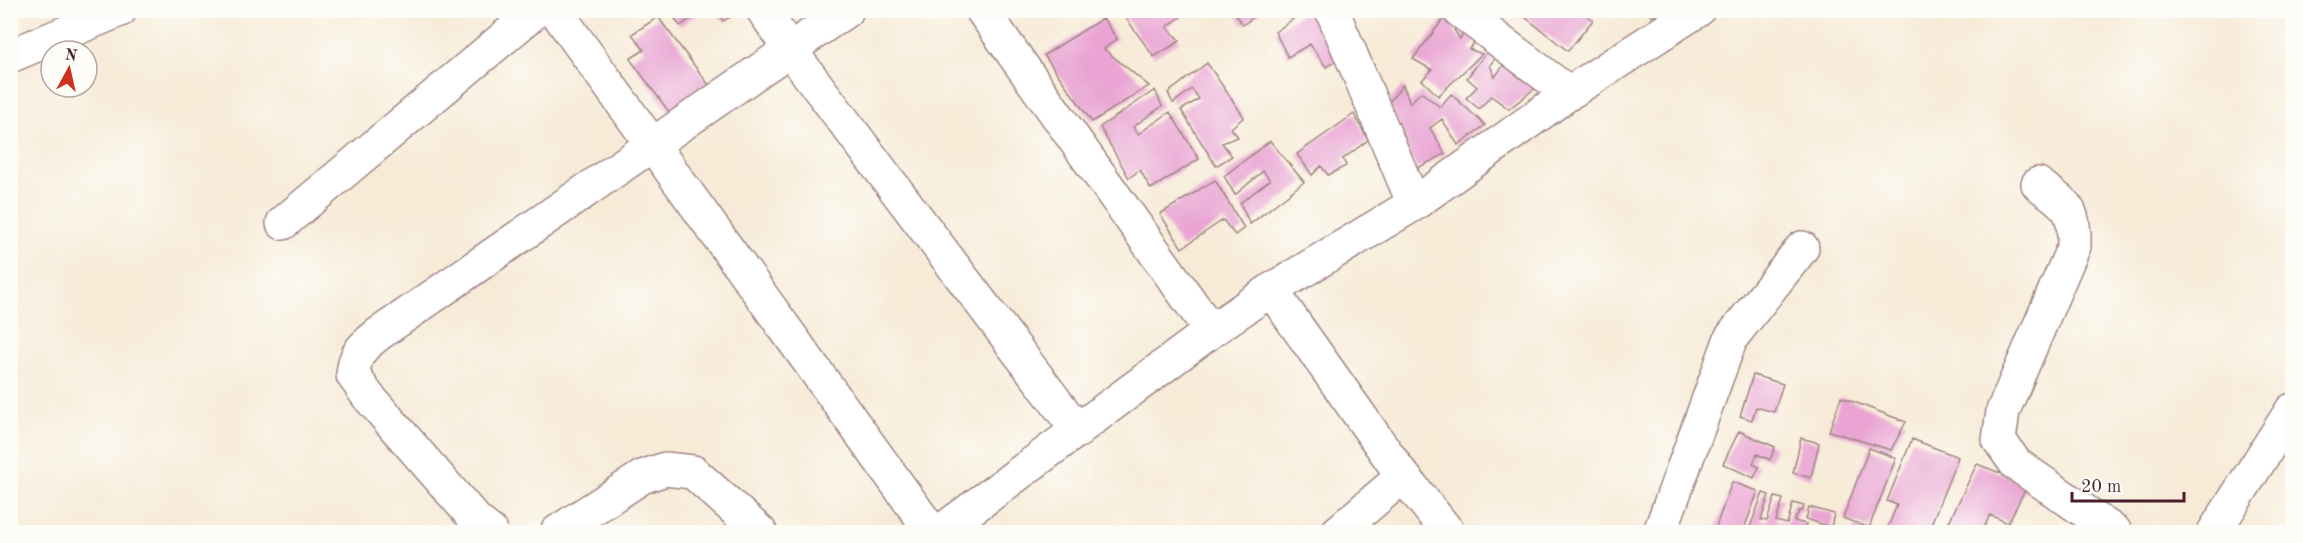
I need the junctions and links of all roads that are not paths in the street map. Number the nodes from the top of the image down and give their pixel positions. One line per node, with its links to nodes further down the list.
1 (120, 10): 11 (street)
2 (537, 10): 16 (street)
3 (555, 10): 13 (street)
4 (764, 10): 10 (street)
5 (847, 10): 10 (street)
6 (982, 10): 19 (street)
7 (1459, 10): 12 (street)
8 (1698, 10): 12 (street)
9 (1343, 17): 15 (street)
10 (790, 50): 13 (street); 21 (street)
11 (10, 56)
12 (1569, 93): 15 (street)
13 (651, 146): 23 (street); 26 (street)
14 (2038, 184): 31 (street)
15 (1413, 204): 18 (street)
16 (283, 223)
17 (1802, 248): 30 (street)
18 (1271, 290): 19 (street); 22 (street)
19 (1211, 331): 21 (street)
20 (2292, 410): 32 (street)
21 (1078, 432): 27 (street)
22 (1403, 476): 28 (street); 29 (street)
23 (491, 532)
24 (557, 532): 25 (street)
25 (760, 532)
26 (932, 532)
27 (940, 532)
28 (1338, 532)
29 (1448, 532)
30 (1660, 532)
31 (2115, 532)
32 (2214, 532)

